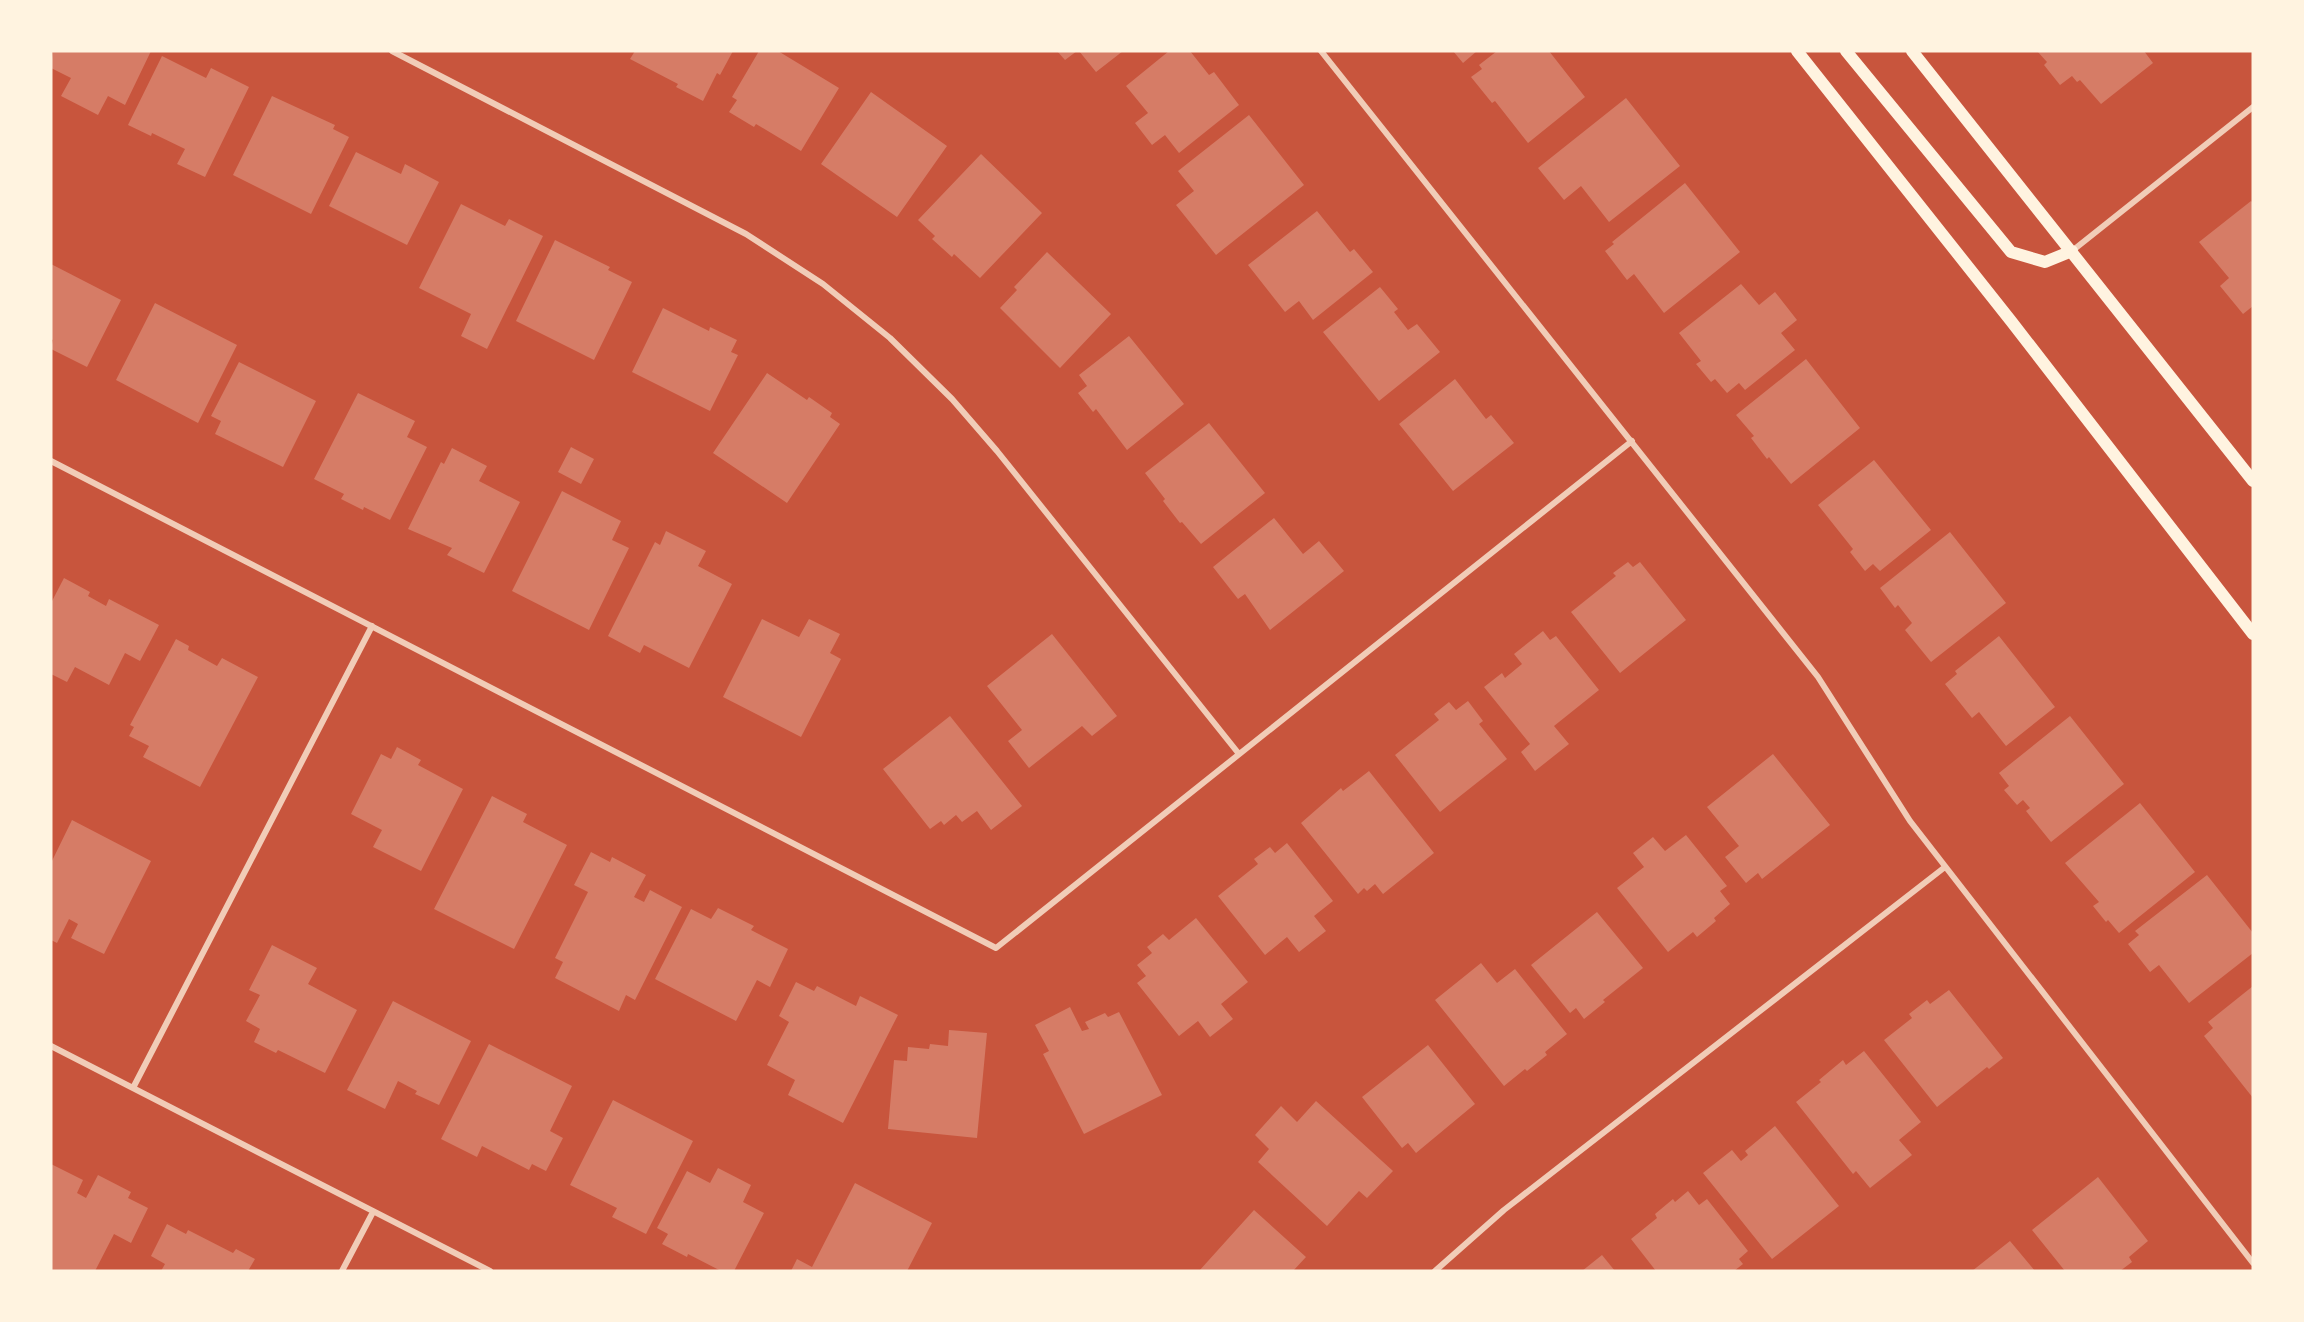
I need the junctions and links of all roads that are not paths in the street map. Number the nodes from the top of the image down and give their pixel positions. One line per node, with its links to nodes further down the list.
1 (392, 51): 13 (street)
2 (1321, 51): 8 (street)
3 (1797, 51): 12 (main road)
4 (1846, 51): 7 (main road)
5 (1912, 51): 7 (main road)
6 (2253, 107): 7 (street)
7 (2072, 251): 10 (main road)
8 (1632, 441): 13 (street); 14 (street)
9 (51, 461): 11 (street)
10 (2253, 481)
11 (372, 626): 13 (street); 16 (street)
12 (2253, 634)
13 (1239, 754)
14 (1945, 867): 18 (street); 21 (street)
15 (51, 1046): 16 (street)
16 (133, 1088): 17 (street)
17 (373, 1212): 19 (street); 20 (street)
18 (2253, 1263)
19 (342, 1271)
20 (490, 1271)
21 (1435, 1271)

